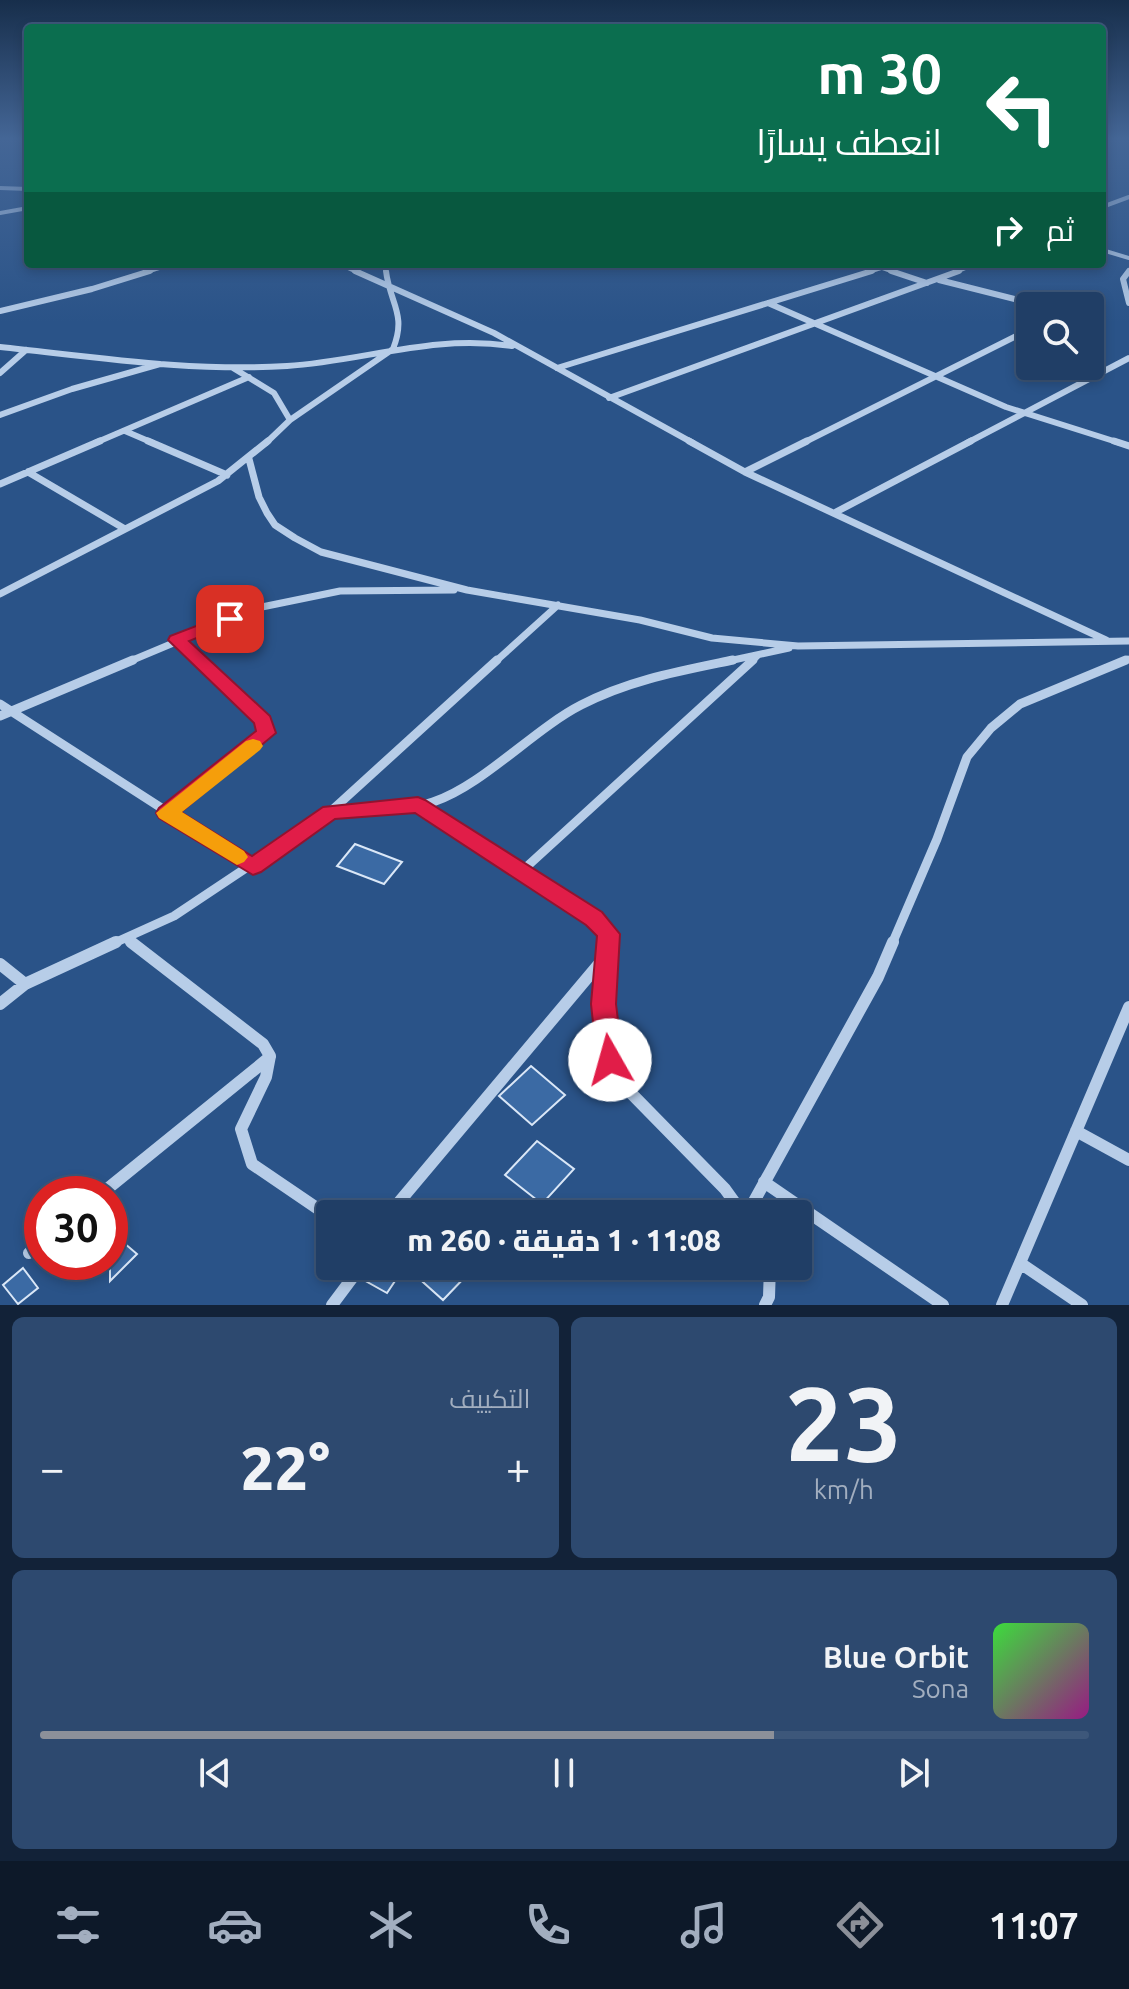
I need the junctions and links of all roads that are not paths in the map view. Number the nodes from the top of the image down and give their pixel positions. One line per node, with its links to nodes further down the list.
1 (1118, 201): 2 (street)
2 (1109, 204): 3 (street); 4 (street)
3 (1129, 204)
4 (1106, 205)
5 (24, 209): 6 (street)
6 (0, 213)
7 (1106, 251): 8 (street)
8 (1129, 258)
9 (159, 268): 21 (street)
10 (349, 268): 16 (street)
11 (385, 268): 16 (street)
12 (884, 268): 17 (street); 19 (street)
13 (966, 268): 15 (street)
14 (1129, 271): 20 (street)
15 (938, 280): 17 (street); 18 (street)
16 (386, 283): 25 (street); 26 (street)
17 (928, 284): 22 (street)
18 (1016, 300)
19 (768, 303): 22 (street); 31 (street)
20 (1129, 303)
21 (0, 311)
22 (812, 324): 34 (street); 35 (street)
23 (1016, 336): 34 (street)
24 (0, 347): 27 (street)
25 (393, 349): 26 (street); 30 (street); 38 (street)
26 (525, 349): 31 (street)
27 (26, 350): 29 (street); 32 (street)
28 (1129, 358): 36 (street)
29 (164, 363): 30 (street); 37 (street)
30 (232, 368): 33 (street)
31 (557, 368): 35 (street)
32 (0, 373)
33 (249, 377): 38 (street); 39 (street)
34 (932, 377): 36 (street); 43 (street)
35 (609, 398): 43 (street)
36 (1027, 414): 40 (street); 46 (street)
37 (0, 415)
38 (290, 420): 41 (street)
39 (125, 431): 42 (street); 44 (street)
40 (1129, 446)
41 (249, 459): 44 (street); 48 (street)
42 (28, 472): 45 (street); 47 (street)
43 (745, 472): 46 (street)
44 (227, 475): 47 (street)
45 (0, 484)
46 (836, 512): 52 (street)
47 (125, 529): 49 (street)
48 (467, 590): 50 (street); 51 (street)
49 (0, 594)
50 (558, 605): 54 (street); 60 (street)
51 (177, 640): 58 (street); 61 (street)
52 (1109, 641): 53 (street); 54 (street)
53 (1129, 641)
54 (798, 646): 55 (street)
55 (760, 654): 59 (street); 63 (street)
56 (1129, 659): 74 (street)
57 (0, 704): 58 (street)
58 (5, 714): 61 (street)
59 (418, 805): 60 (street); 63 (street)
60 (330, 812): 62 (street)
61 (167, 813): 62 (street)
62 (253, 867): 64 (street)
63 (522, 871): 65 (street)
64 (126, 938): 67 (street); 70 (street)
65 (609, 952): 75 (street); 76 (street)
66 (0, 964): 67 (street)
67 (25, 984): 68 (street)
68 (0, 1004)
69 (1129, 1007): 71 (street)
70 (270, 1056): 73 (street); 78 (street)
71 (1076, 1131): 72 (street); 79 (street)
72 (1129, 1160)
73 (123, 1176)
74 (764, 1182): 77 (street); 84 (street)
75 (401, 1200)
76 (734, 1200)
77 (753, 1200)
78 (316, 1207)
79 (1020, 1263): 85 (street); 86 (street)
80 (351, 1280): 82 (street)
81 (770, 1280): 83 (street)
82 (332, 1305)
83 (765, 1305)
84 (943, 1305)
85 (1002, 1305)
86 (1082, 1305)

